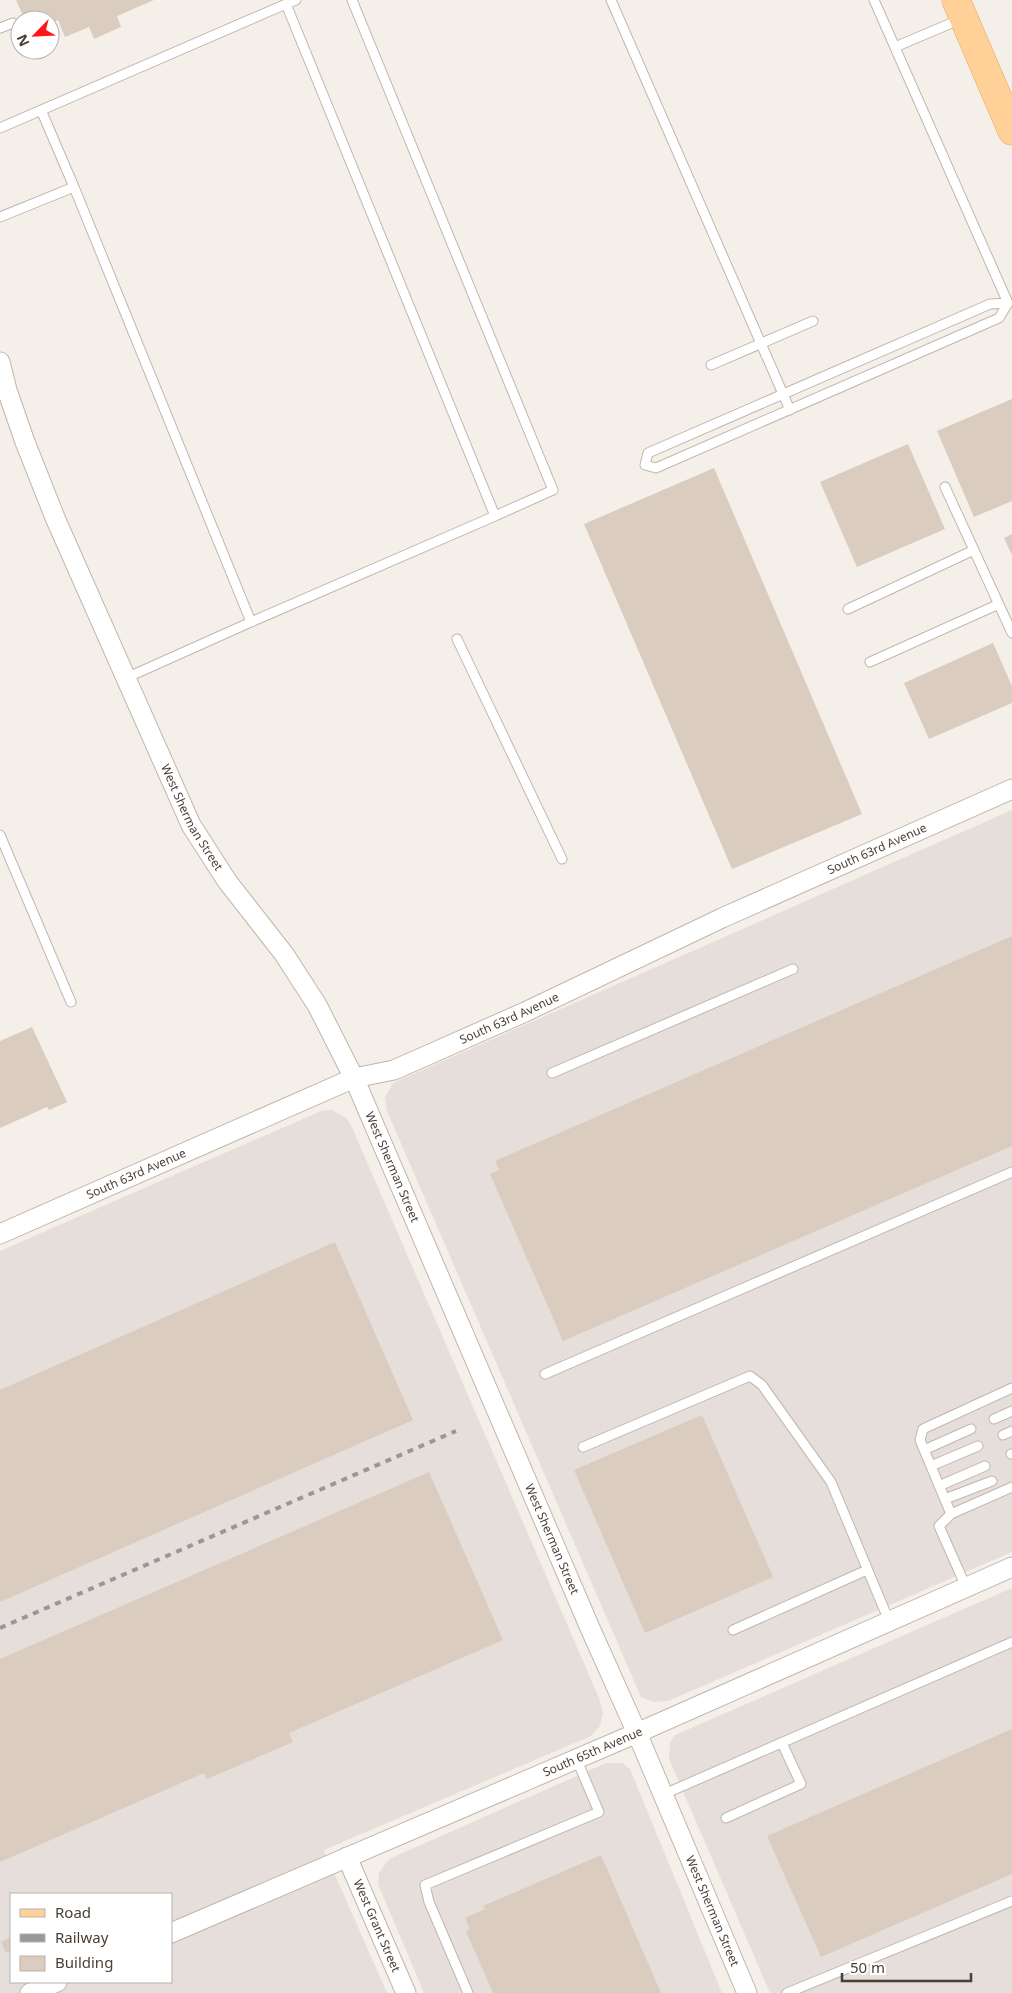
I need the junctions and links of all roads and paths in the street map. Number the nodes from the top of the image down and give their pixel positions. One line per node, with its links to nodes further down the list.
1 (296, 0): 5 (lane)
2 (352, 0): 21 (lane)
3 (611, 0): 15 (lane)
4 (874, 0): 7 (lane)
5 (286, 4): 8 (lane); 21 (lane)
6 (960, 9): 7 (lane); 10 (main road)
7 (895, 47): 13 (lane)
8 (40, 110): 9 (lane); 11 (lane)
9 (0, 128)
10 (1012, 131)
11 (74, 187): 12 (lane); 25 (lane)
12 (0, 217)
13 (1008, 303): 18 (lane); 19 (lane)
14 (813, 321): 15 (lane)
15 (761, 343): 17 (lane); 18 (lane)
16 (0, 362): 29 (street, West Sherman Street)
17 (711, 365)
18 (783, 394): 19 (lane); 19 (lane)
19 (790, 410)
20 (945, 487): 22 (lane)
21 (495, 516): 25 (lane)
22 (974, 550): 23 (lane); 24 (lane)
23 (999, 604): 26 (lane); 28 (lane)
24 (848, 609)
25 (251, 622): 29 (lane)
26 (1012, 633)
27 (457, 639): 32 (lane)
28 (870, 662)
29 (126, 678): 36 (street, West Sherman Street)
30 (1012, 789): 36 (street, South 63rd Avenue)
31 (0, 835): 34 (lane)
32 (562, 859)
33 (793, 969): 35 (lane)
34 (71, 1002)
35 (552, 1073)
36 (354, 1078): 38 (street, South 63rd Avenue); 62 (street, West Sherman Street)
37 (1012, 1172): 39 (lane)
38 (0, 1234)
39 (545, 1374)
40 (1012, 1388): 48 (lane)
41 (1012, 1411): 42 (lane)
42 (994, 1419)
43 (970, 1429): 48 (lane)
44 (1012, 1431): 45 (lane)
45 (1003, 1435)
46 (978, 1446): 49 (lane)
47 (583, 1447): 57 (lane)
48 (924, 1450): 49 (lane)
49 (931, 1466): 52 (lane)
50 (985, 1466): 52 (lane)
51 (992, 1481): 54 (lane)
52 (939, 1486): 54 (lane)
53 (1012, 1487): 55 (lane)
54 (945, 1499): 55 (lane)
55 (951, 1514): 58 (lane)
56 (1012, 1567): 58 (street, South 65th Avenue)
57 (867, 1570): 59 (lane); 60 (lane)
58 (966, 1587): 59 (street, South 65th Avenue)
59 (889, 1621): 62 (street, South 65th Avenue)
60 (733, 1630)
61 (1012, 1642): 63 (lane)
62 (637, 1733): 64 (street, South 65th Avenue); 65 (street, West Sherman Street)
63 (782, 1743): 65 (lane); 66 (lane)
64 (576, 1758): 67 (street, South 65th Avenue); 73 (lane)
65 (662, 1795): 74 (street, West Sherman Street)
66 (726, 1818)
67 (347, 1858): 69 (street, South 65th Avenue); 72 (street, West Grant Street)
68 (1012, 1901): 75 (lane)
69 (172, 1933)
70 (55, 1983): 71 (street)
71 (30, 1993)
72 (406, 1993)
73 (468, 1993)
74 (747, 1993)
75 (787, 1993)

